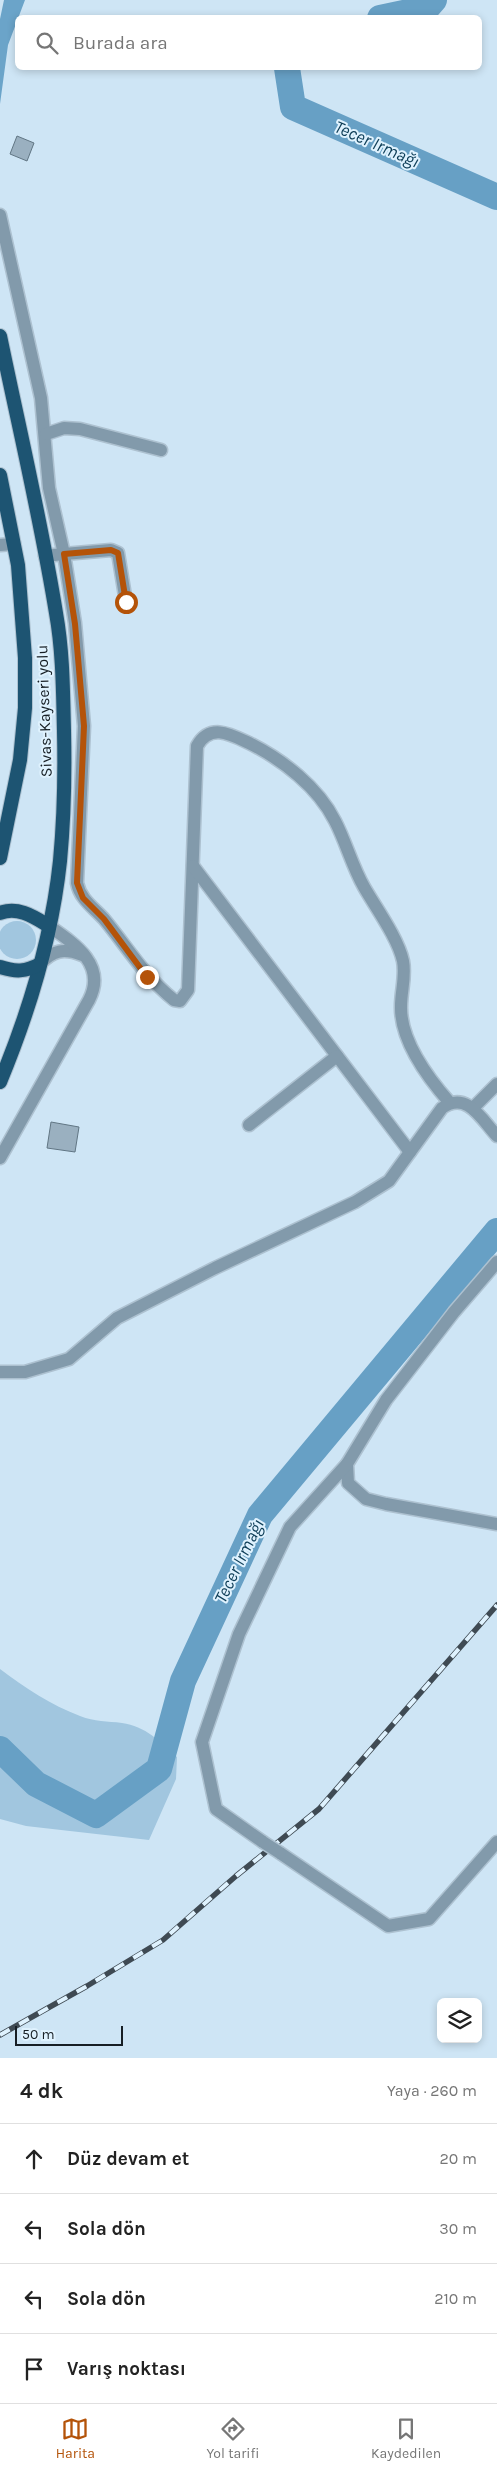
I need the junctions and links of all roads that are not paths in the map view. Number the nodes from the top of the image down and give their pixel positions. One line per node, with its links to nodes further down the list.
1 (0, 215): 3 (street)
2 (0, 336): 8 (highway, Sivas-Kayseri yolu)
3 (46, 434): 4 (street); 7 (street)
4 (161, 450)
5 (0, 475): 6 (highway, Sivas-Kayseri yolu)
6 (7, 544): 10 (highway, Sivas-Kayseri yolu)
7 (64, 554): 8 (street); 9 (street); 12 (street)
8 (45, 556): 14 (highway, Sivas-Kayseri yolu)
9 (126, 602)
10 (2, 833): 11 (highway, Sivas-Kayseri yolu)
11 (0, 858)
12 (192, 866): 18 (street); 21 (street)
13 (0, 913): 14 (highway)
14 (49, 926): 15 (street); 16 (highway, Sivas-Kayseri yolu)
15 (84, 956): 16 (street); 26 (street)
16 (40, 964): 17 (highway); 19 (highway, Sivas-Kayseri yolu)
17 (0, 967)
18 (337, 1056): 23 (street); 25 (street)
19 (0, 1082)
20 (497, 1084): 22 (street)
21 (450, 1103): 22 (street); 25 (street)
22 (474, 1107): 24 (street)
23 (249, 1125)
24 (497, 1136)
25 (410, 1152): 28 (street)
26 (0, 1158)
27 (497, 1262): 29 (street)
28 (0, 1372)
29 (347, 1464): 30 (street); 31 (street, bridge)
30 (497, 1524)
31 (497, 1842)

